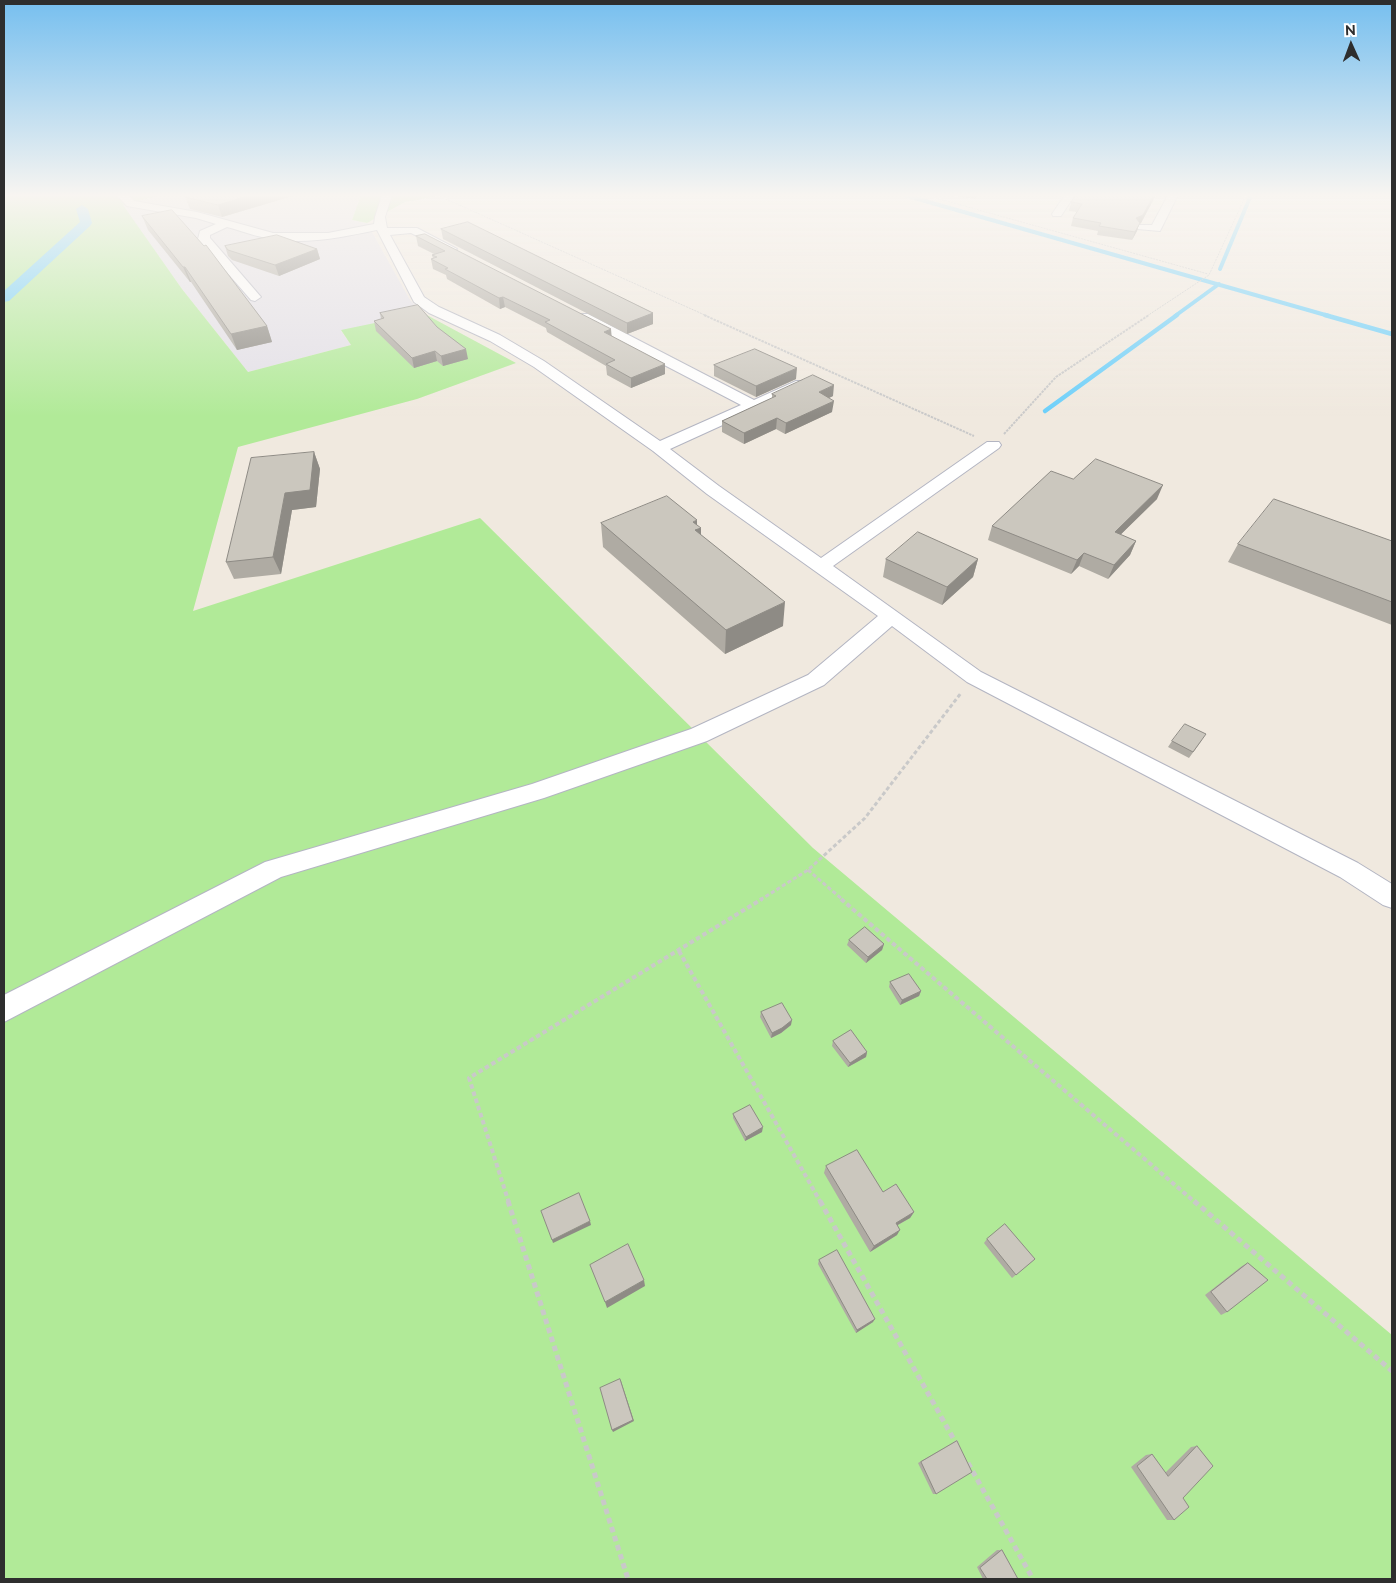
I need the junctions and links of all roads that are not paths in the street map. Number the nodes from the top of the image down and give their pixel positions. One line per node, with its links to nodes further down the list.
1 (230, 269): 3 (street)
2 (403, 269): 8 (street)
3 (255, 297)
4 (572, 311): 6 (street)
5 (805, 382): 6 (street)
6 (752, 406): 8 (street)
7 (993, 445): 9 (street)
8 (659, 448): 9 (street)
9 (820, 567): 10 (street)
10 (891, 616): 11 (street); 12 (street)
11 (1392, 897)
12 (4, 1009)

